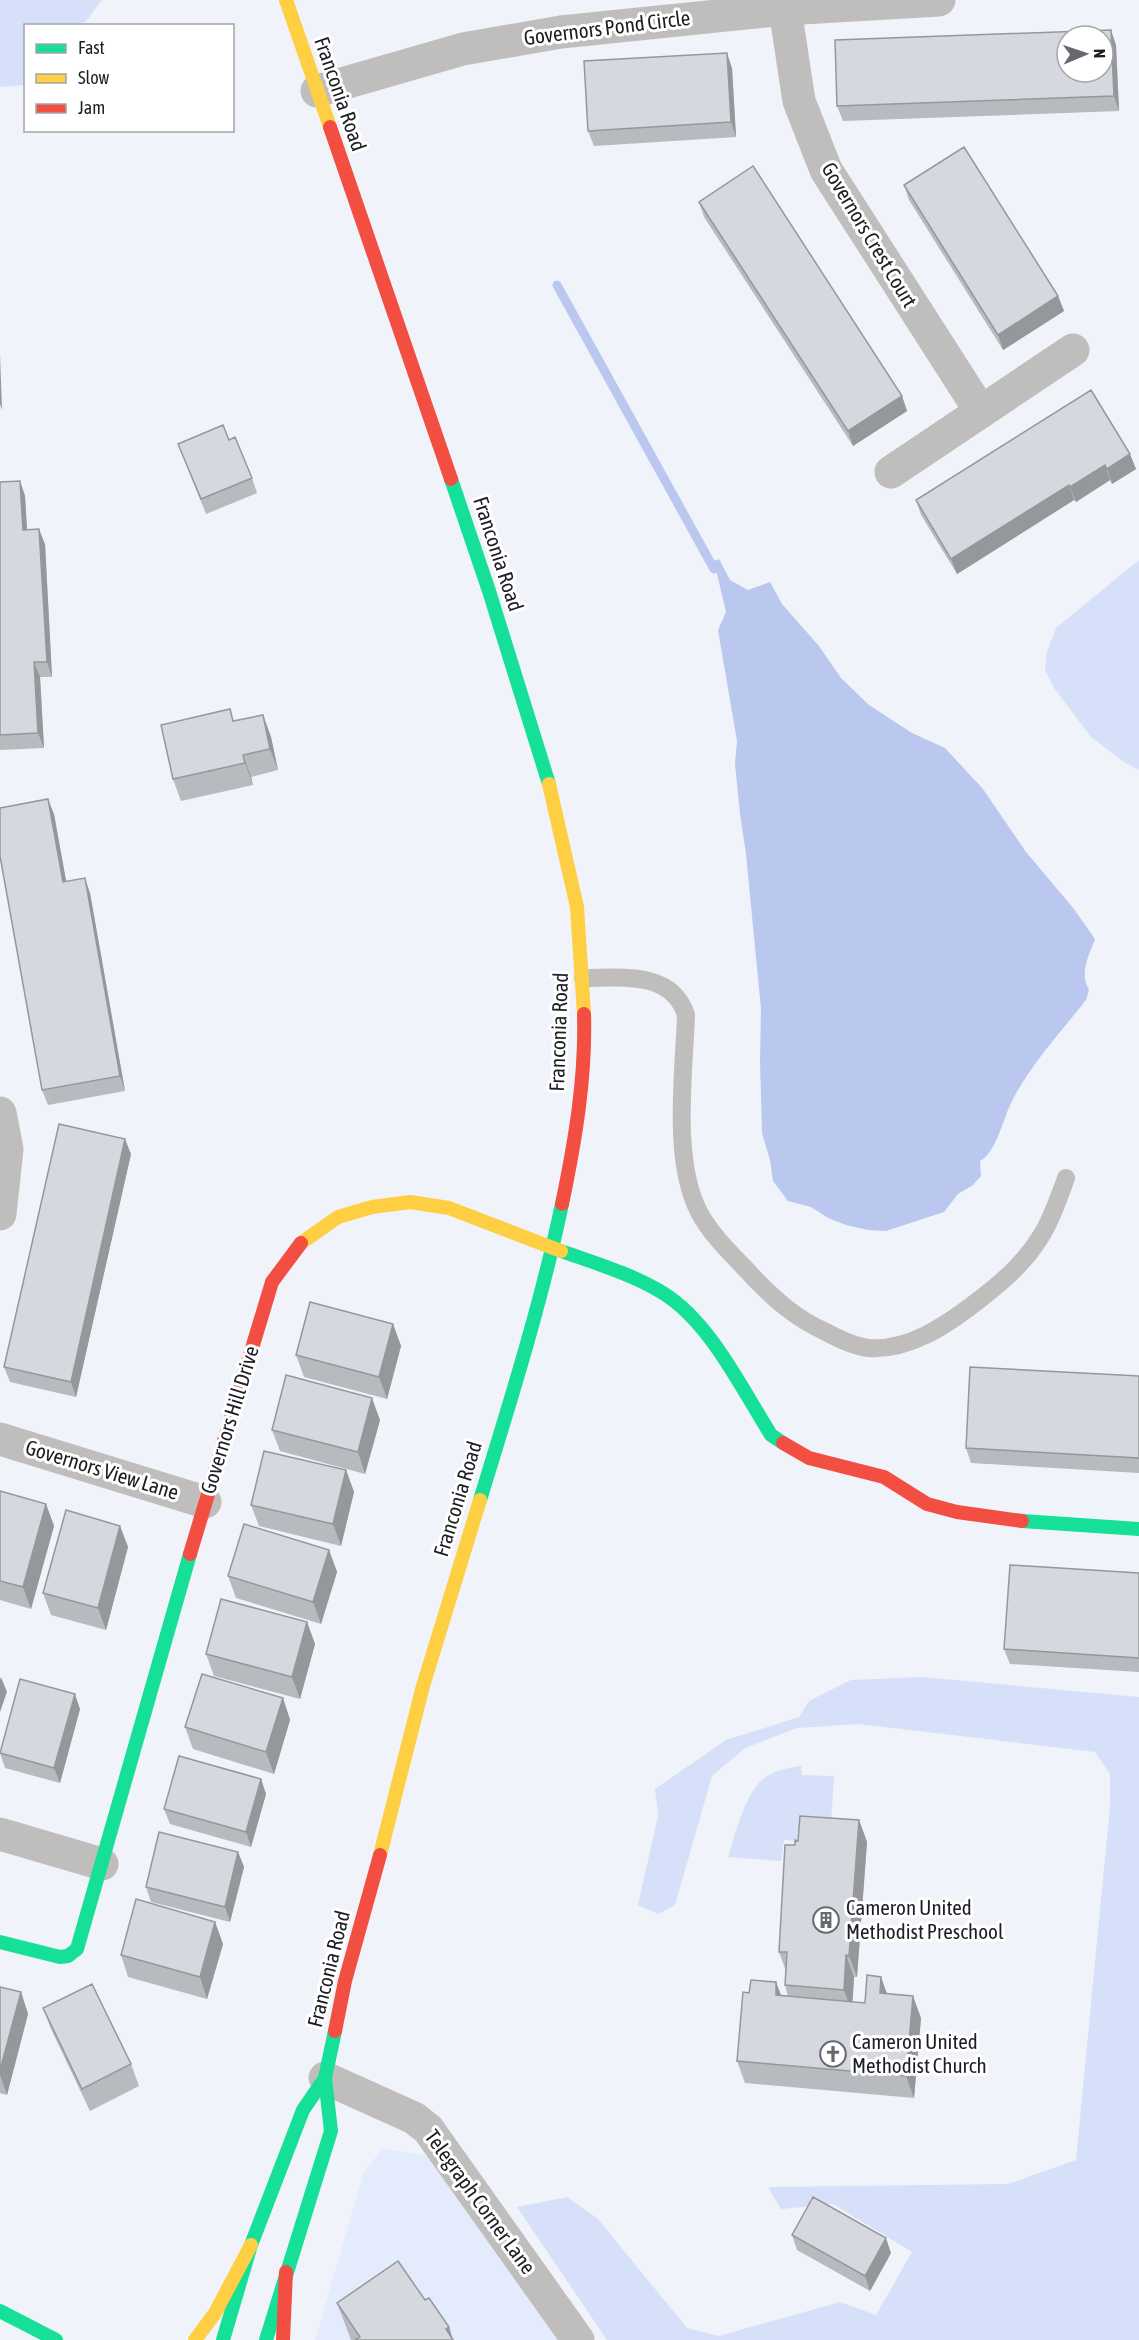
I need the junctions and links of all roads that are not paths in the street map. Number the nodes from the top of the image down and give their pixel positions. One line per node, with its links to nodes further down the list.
1 (286, 0): 4 (main road, Franconia Road)
2 (939, 0): 3 (street, Governors Pond Circle)
3 (785, 9): 4 (street, Governors Pond Circle); 6 (street, Governors Crest Court)
4 (317, 91): 8 (main road, Franconia Road)
5 (1073, 350): 6 (street)
6 (981, 412): 7 (street)
7 (891, 472)
8 (583, 978): 10 (lane); 12 (main road, Franconia Road)
9 (0, 1113): 11 (street)
10 (1066, 1178)
11 (0, 1214)
12 (553, 1246): 14 (main road, Governors Hill Drive); 15 (main road); 19 (main road, Franconia Road)
13 (0, 1439): 14 (street, Governors View Lane)
14 (205, 1502): 17 (main road, Governors Hill Drive)
15 (1139, 1529)
16 (0, 1834): 17 (street)
17 (102, 1864): 18 (main road, Governors Hill Drive)
18 (0, 1942)
19 (326, 2078): 20 (main road, Franconia Road); 21 (main road, Franconia Road); 28 (street, Telegraph Corner Lane)
20 (251, 2245): 24 (main road); 25 (main road, Franconia Road)
21 (286, 2272): 26 (main road, Franconia Road); 27 (main road)
22 (0, 2311): 23 (main road)
23 (56, 2340)
24 (195, 2340)
25 (223, 2340)
26 (266, 2340)
27 (283, 2340)
28 (578, 2340)

